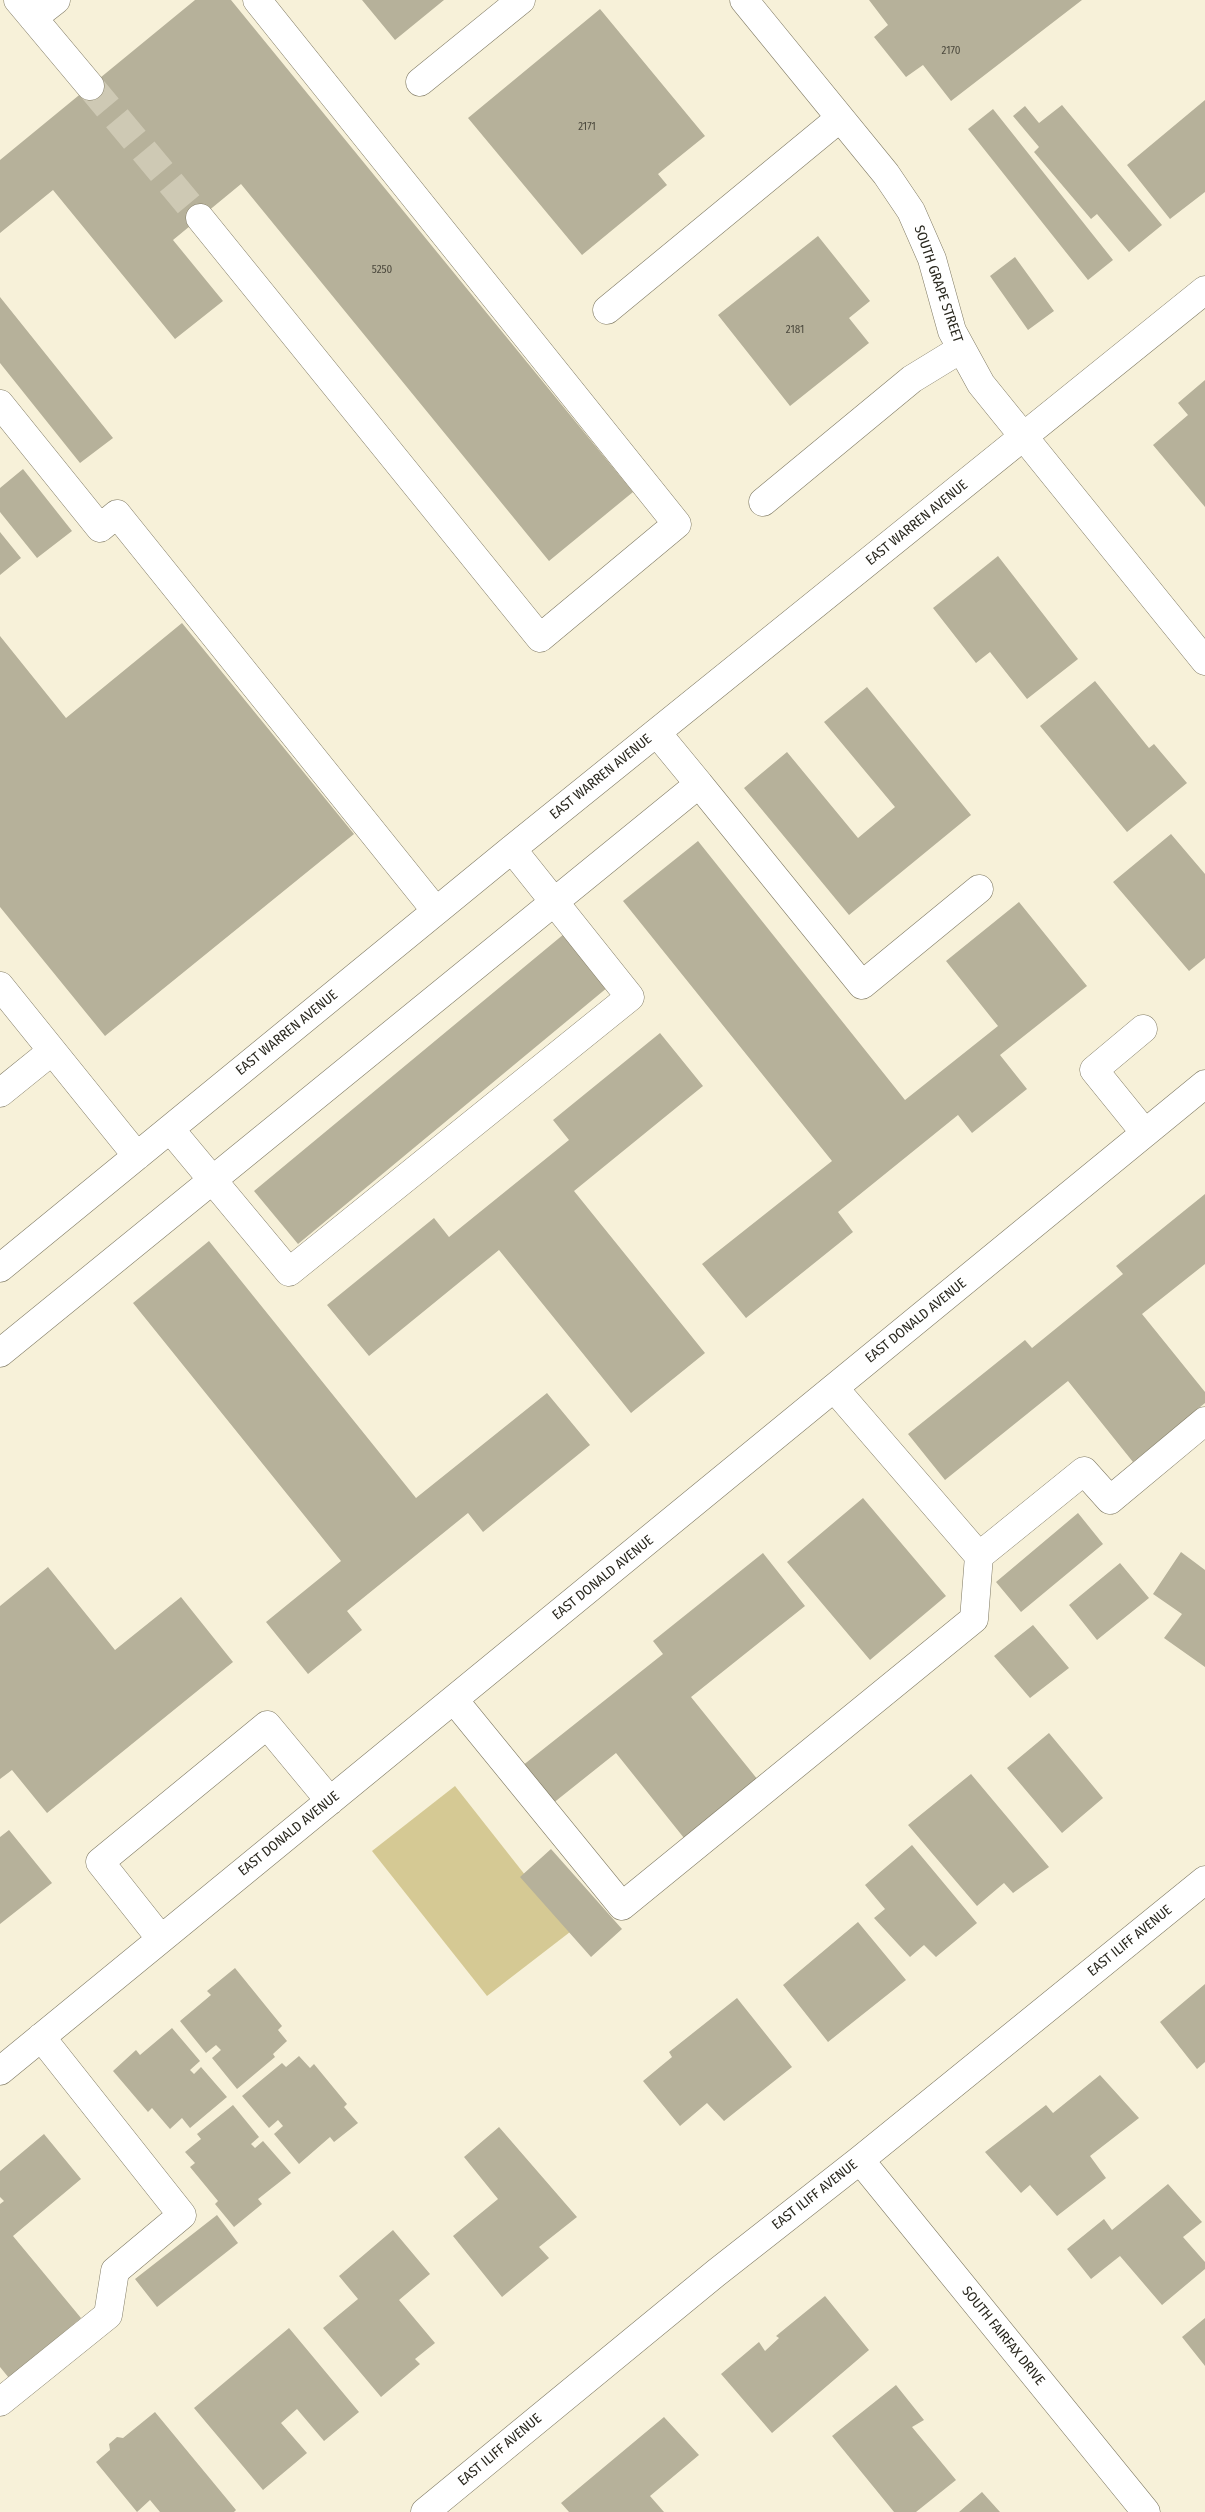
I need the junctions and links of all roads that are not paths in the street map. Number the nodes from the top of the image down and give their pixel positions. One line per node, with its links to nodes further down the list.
1 (56, 0): 5 (street)
2 (257, 0): 9 (street)
3 (521, 0): 6 (street)
4 (744, 0): 8 (street, SOUTH GRAPE STREET)
5 (26, 9): 7 (street)
6 (420, 82)
7 (90, 86)
8 (840, 118): 11 (street); 12 (street, SOUTH GRAPE STREET)
9 (200, 218)
10 (1205, 290): 14 (street, EAST WARREN AVENUE)
11 (607, 310)
12 (960, 349): 14 (street, SOUTH GRAPE STREET); 15 (street)
13 (0, 404): 22 (street)
14 (1023, 437): 16 (street, SOUTH GRAPE STREET); 17 (street, EAST WARREN AVENUE)
15 (763, 502)
16 (1205, 661)
17 (657, 733): 18 (street); 19 (street, EAST WARREN AVENUE)
18 (699, 784): 20 (street); 21 (street)
19 (512, 849): 21 (street); 22 (street, EAST WARREN AVENUE)
20 (979, 888)
21 (554, 902): 31 (street); 31 (street)
22 (436, 911): 28 (street, EAST WARREN AVENUE)
23 (0, 986): 25 (street)
24 (1143, 1029): 29 (street)
25 (52, 1050): 26 (street); 30 (street)
26 (0, 1093)
27 (1201, 1095): 29 (street, EAST DONALD AVENUE)
28 (170, 1129): 30 (street, EAST WARREN AVENUE); 31 (street)
29 (1145, 1134): 34 (street, EAST DONALD AVENUE)
30 (137, 1156): 32 (street, EAST WARREN AVENUE)
31 (212, 1180): 33 (street)
32 (0, 1268)
33 (0, 1353)
34 (834, 1388): 36 (street); 37 (street, EAST DONALD AVENUE)
35 (1205, 1421): 36 (street)
36 (979, 1556): 37 (street)
37 (454, 1700): 38 (street, EAST DONALD AVENUE)
38 (330, 1801): 40 (street, EAST DONALD AVENUE); 40 (street)
39 (1205, 1880): 43 (street, EAST ILIFF AVENUE)
40 (161, 1939): 41 (street, EAST DONALD AVENUE)
41 (41, 2037): 42 (street, EAST DONALD AVENUE); 44 (street)
42 (0, 2071)
43 (860, 2160): 45 (street, EAST ILIFF AVENUE); 46 (street, SOUTH FAIRFAX DRIVE)
44 (0, 2402)
45 (433, 2510)
46 (1146, 2512)

